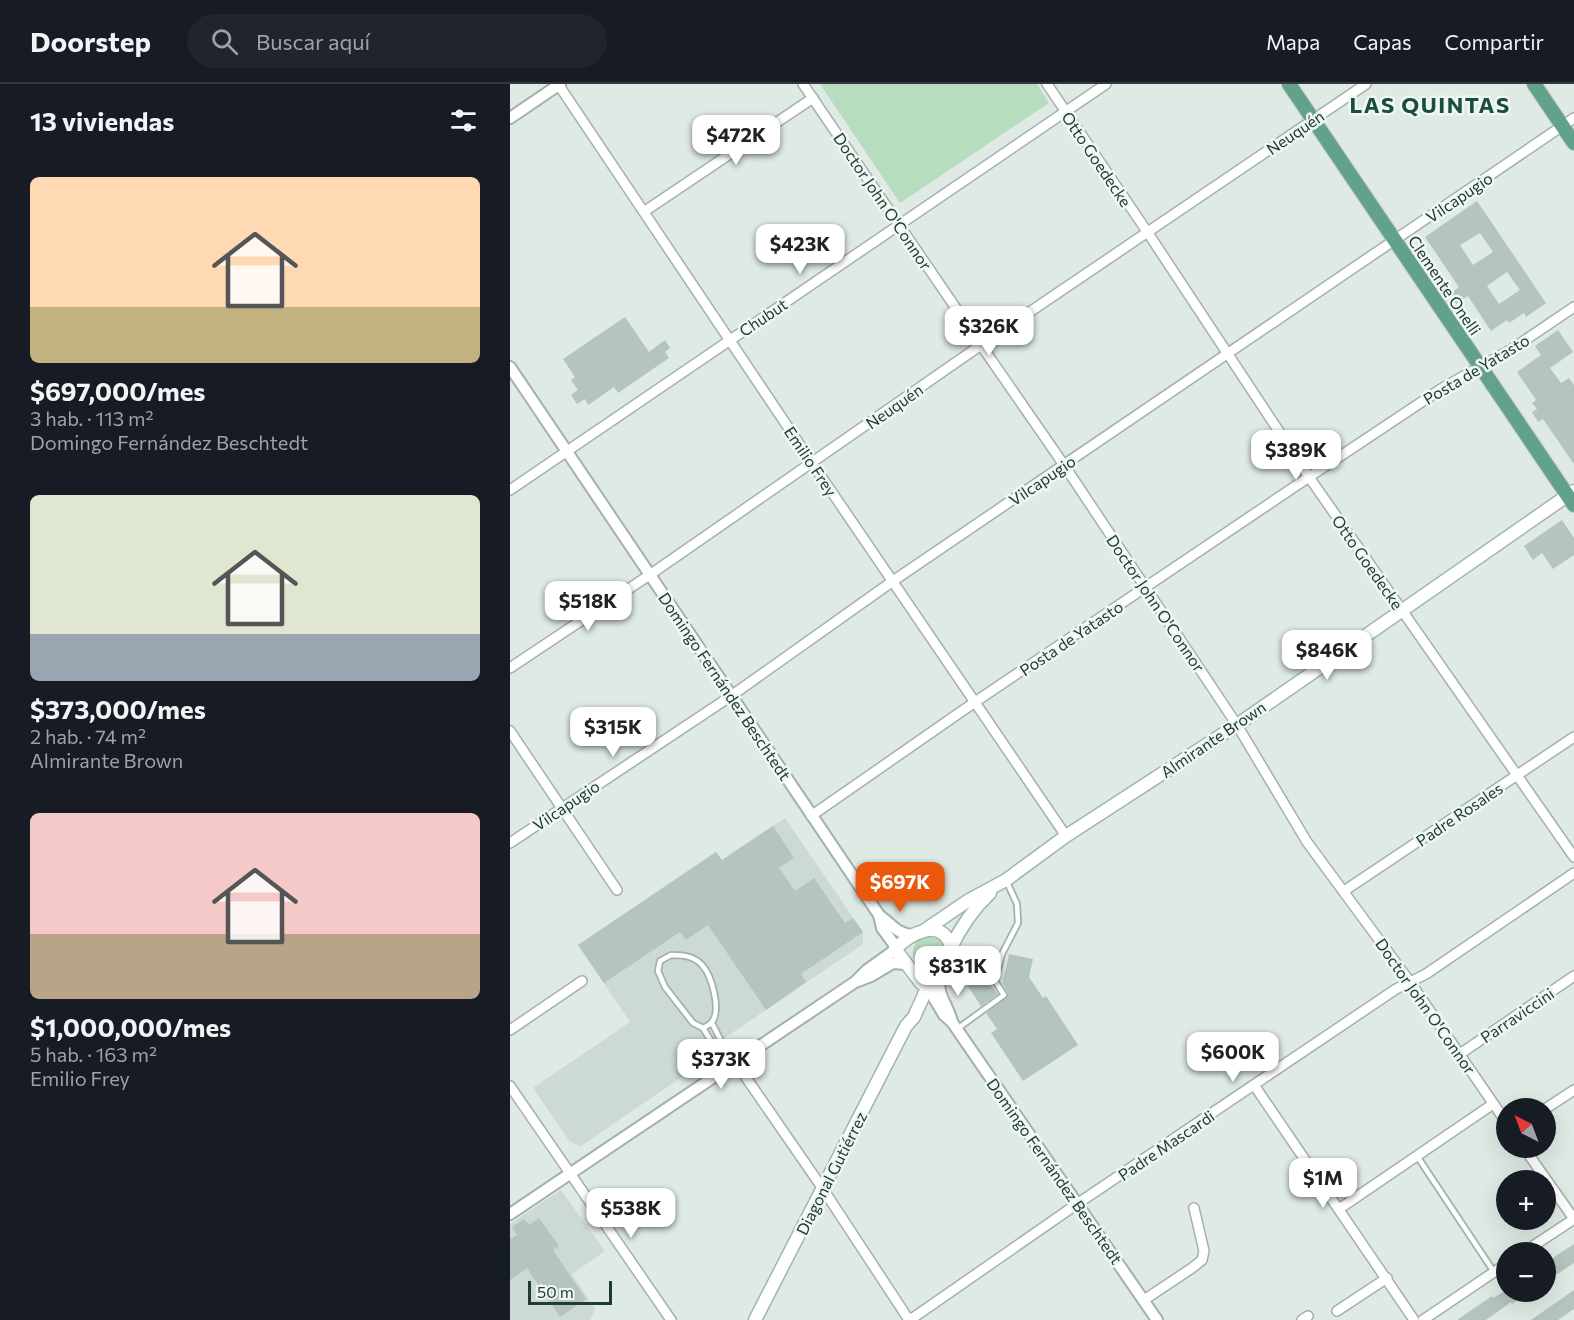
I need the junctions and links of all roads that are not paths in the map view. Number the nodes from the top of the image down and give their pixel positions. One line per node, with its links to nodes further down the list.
1 (559, 84): 10 (street); 14 (street, Emilio Frey)
2 (803, 84): 8 (street, Doctor John O'Connor)
3 (1047, 84): 9 (street, Otto Goedecke)
4 (1106, 84): 9 (street, Chubut)
5 (1289, 84): 11 (main road, Clemente Onelli)
6 (1366, 84): 11 (street, Neuquén)
7 (1534, 84): 12 (main road)
8 (813, 98): 14 (street); 15 (street, Doctor John O'Connor)
9 (1065, 112): 15 (street, Chubut); 16 (street, Otto Goedecke)
10 (510, 118)
11 (1313, 120): 16 (street, Neuquén); 17 (main road, Clemente Onelli)
12 (1568, 122): 13 (main road); 17 (street, Vilcapugio)
13 (1574, 143)
14 (645, 211): 19 (street, Emilio Frey)
15 (899, 225): 19 (street, Chubut); 20 (street, Doctor John O'Connor)
16 (1148, 233): 20 (street, Neuquén); 21 (street, Otto Goedecke)
17 (1395, 241): 21 (street, Vilcapugio); 23 (main road, Clemente Onelli)
18 (1574, 307): 23 (street, Posta de Yatasto)
19 (730, 339): 24 (street, Chubut); 25 (street, Emilio Frey)
20 (981, 345): 25 (street, Neuquén); 26 (street, Doctor John O'Connor)
21 (1228, 353): 26 (street, Vilcapugio); 27 (street, Otto Goedecke)
22 (510, 367): 24 (street, Domingo Fernández Beschtedt)
23 (1481, 368): 27 (street, Posta de Yatasto); 29 (main road, Clemente Onelli)
24 (567, 451): 28 (street, Chubut); 30 (street, Domingo Fernández Beschtedt)
25 (812, 463): 30 (street, Neuquén); 31 (street, Emilio Frey)
26 (1064, 465): 31 (street, Vilcapugio); 32 (street, Doctor John O'Connor)
27 (1309, 477): 32 (street, Posta de Yatasto); 33 (street, Otto Goedecke)
28 (510, 490)
29 (1572, 497): 33 (main road, Almirante Brown)
30 (651, 574): 34 (street, Neuquén); 35 (street, Domingo Fernández Beschtedt)
31 (893, 581): 35 (street, Vilcapugio); 36 (street, Emilio Frey)
32 (1145, 588): 36 (street, Posta de Yatasto); 37 (street, Doctor John O'Connor)
33 (1402, 611): 37 (main road, Almirante Brown); 40 (street, Otto Goedecke)
34 (510, 668)
35 (731, 696): 41 (street, Vilcapugio); 42 (street, Domingo Fernández Beschtedt)
36 (975, 702): 42 (street, Posta de Yatasto); 43 (street, Emilio Frey)
37 (1237, 725): 43 (main road, Almirante Brown); 49 (street, Doctor John O'Connor)
38 (510, 731): 41 (street)
39 (1574, 737): 40 (street, Padre Rosales)
40 (1517, 775): 45 (street, Otto Goedecke); 49 (street, Padre Rosales)
41 (562, 808): 44 (street, Vilcapugio); 48 (street)
42 (811, 816): 50 (street, Domingo Fernández Beschtedt)
43 (1066, 836): 47 (main road, Almirante Brown)
44 (510, 843)
45 (1574, 857)
46 (1574, 873): 59 (street, Padre Mascardi)
47 (1003, 882): 51 (main road, Almirante Brown); 53 (main road, Almirante Brown); 62 (lane)
48 (617, 890)
49 (1344, 891): 59 (street, Doctor John O'Connor)
50 (879, 915): 51 (street, Domingo Fernández Beschtedt); 52 (street, Domingo Fernández Beschtedt)
51 (919, 933): 52 (main road, Almirante Brown); 53 (main road)
52 (896, 949): 54 (main road); 58 (street)
53 (950, 950): 55 (main road, Almirante Brown)
54 (906, 964): 58 (street); 60 (main road)
55 (941, 972): 60 (main road, Diagonal Gutiérrez); 62 (street, Domingo Fernández Beschtedt)
56 (1574, 976): 65 (street, Parraviccini)
57 (582, 981): 64 (street)
58 (855, 982): 66 (street)
59 (1410, 982): 65 (street, Doctor John O'Connor); 67 (street, Padre Mascardi)
60 (925, 987): 62 (street, Domingo Fernández Beschtedt); 76 (main road, Diagonal Gutiérrez)
61 (712, 1023): 63 (lane); 63 (lane); 66 (lane)
62 (955, 1026): 77 (street, Domingo Fernández Beschtedt)
63 (703, 1028): 66 (lane)
64 (510, 1030)
65 (1460, 1054): 71 (street, Doctor John O'Connor)
66 (732, 1066): 75 (street); 76 (street)
67 (1254, 1085): 77 (street, Padre Mascardi); 79 (street)
68 (510, 1086): 75 (street)
69 (1574, 1090): 70 (street)
70 (1556, 1102)
71 (1493, 1104): 72 (street, Doctor John O'Connor); 73 (street)
72 (1496, 1108)
73 (1417, 1156): 79 (street); 83 (lane)
74 (1531, 1158): 81 (street)
75 (570, 1173): 80 (street); 87 (street)
76 (823, 1189): 88 (main road, Diagonal Gutiérrez); 89 (street)
77 (1077, 1204): 85 (street, Domingo Fernández Beschtedt); 89 (street, Padre Mascardi)
78 (1194, 1208): 85 (street)
79 (1339, 1209): 84 (street)
80 (510, 1214)
81 (1574, 1219): 82 (street)
82 (1539, 1242)
83 (1494, 1272): 92 (street)
84 (1387, 1278): 86 (street); 91 (street)
85 (1144, 1300): 90 (street, Domingo Fernández Beschtedt)
86 (1337, 1311)
87 (671, 1320)
88 (755, 1320)
89 (909, 1320)
90 (1157, 1320)
91 (1414, 1320)
92 (1423, 1320)

